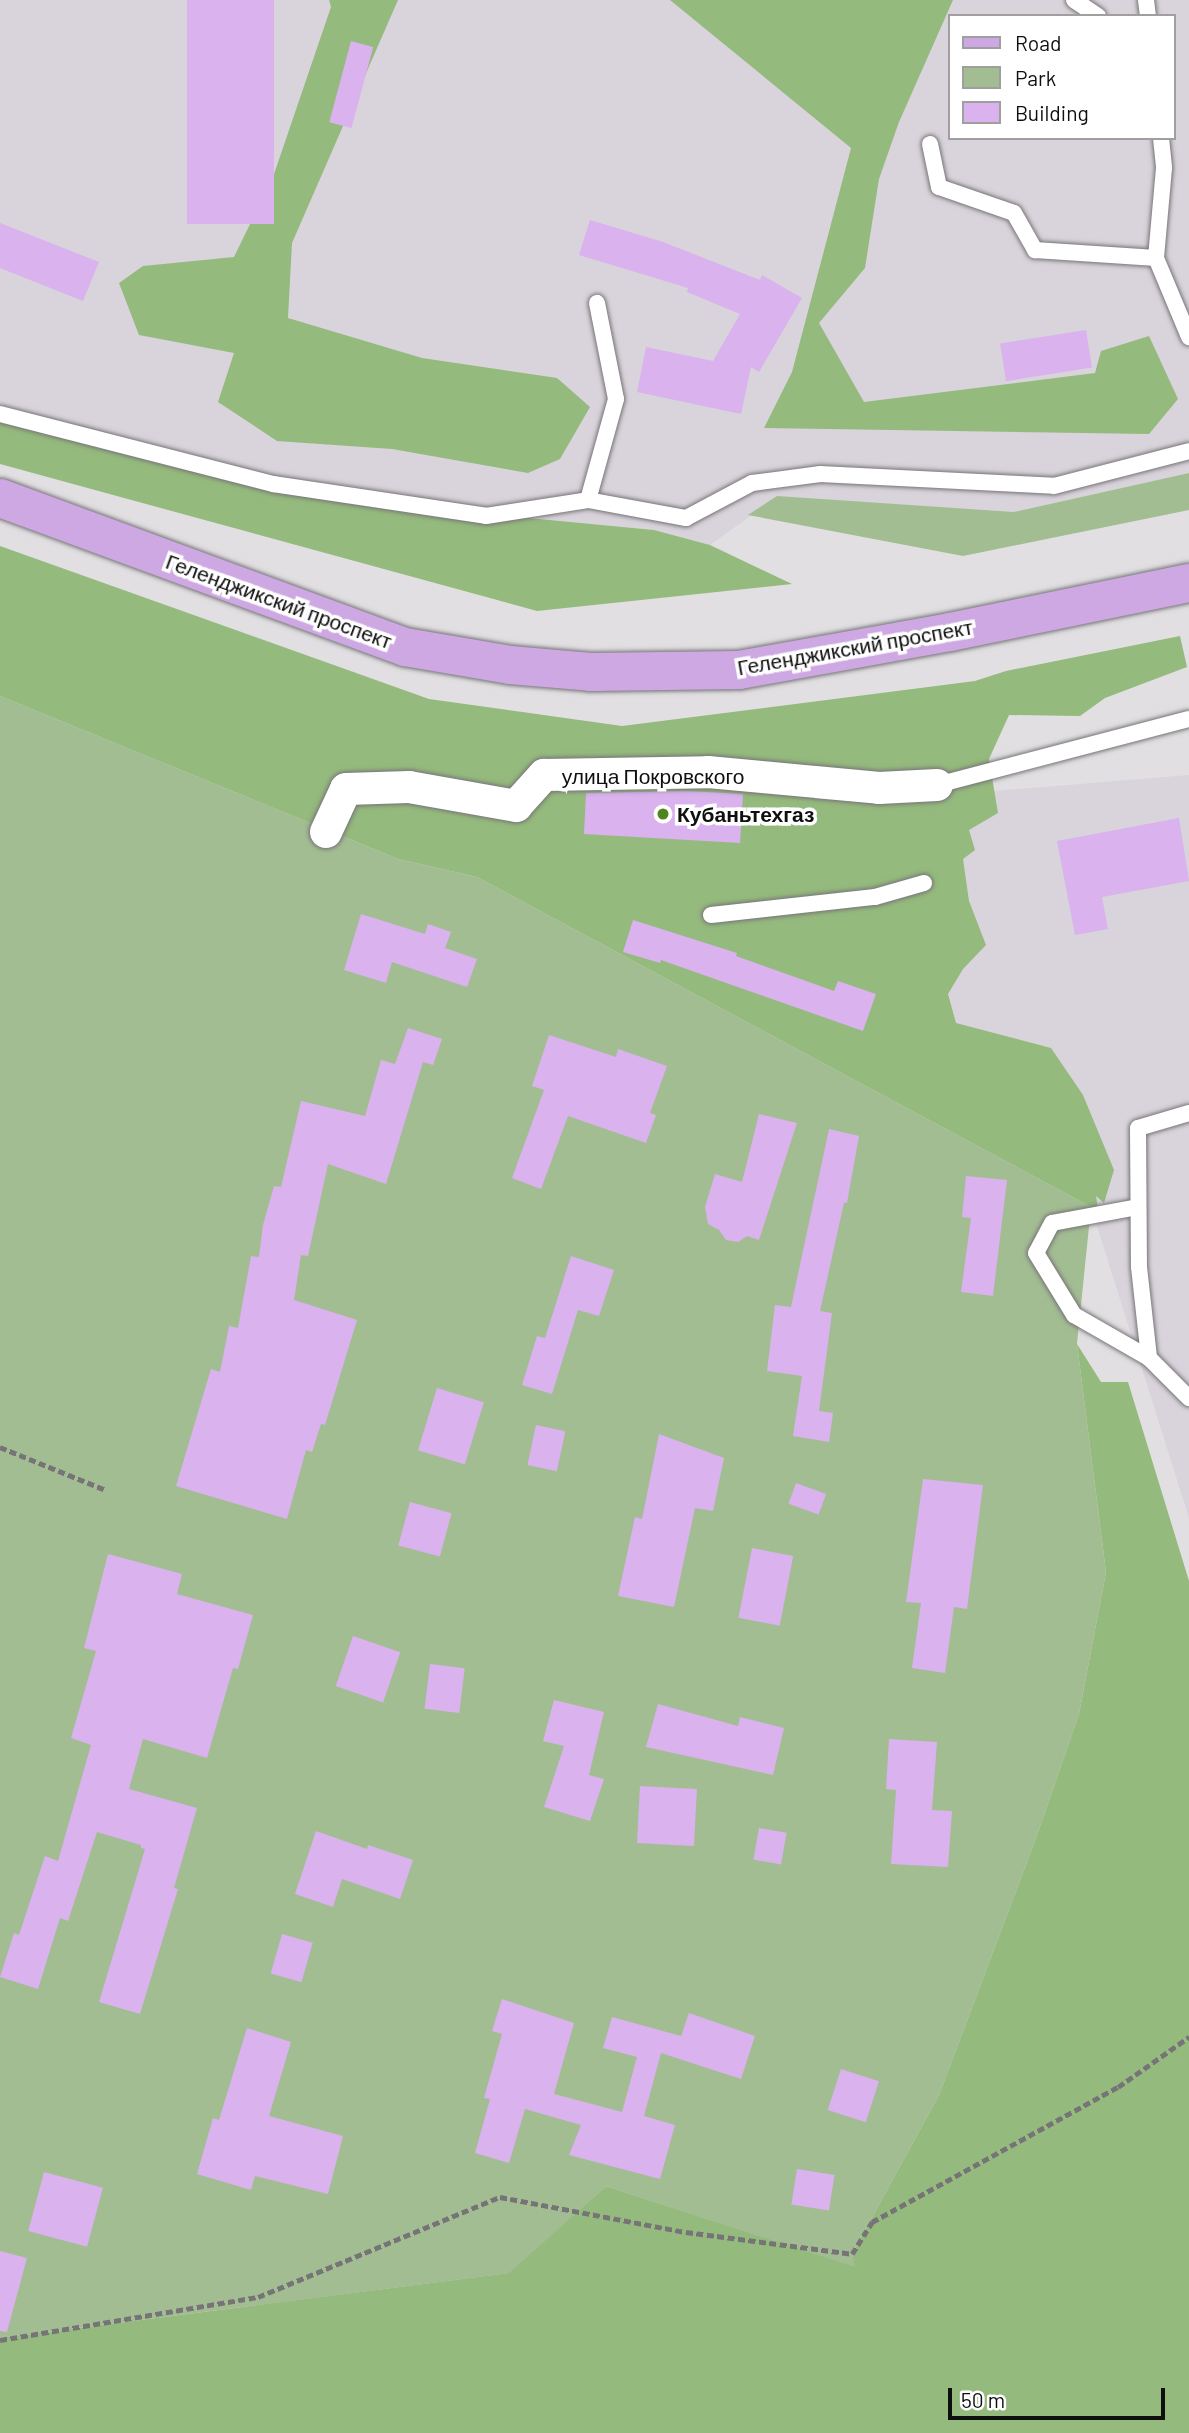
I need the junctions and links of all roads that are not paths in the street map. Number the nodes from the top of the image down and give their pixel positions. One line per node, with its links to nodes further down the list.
1 (1074, 0): 2 (lane)
2 (1095, 14)
3 (1161, 140): 5 (lane)
4 (930, 144): 5 (lane)
5 (1156, 258): 7 (lane)
6 (597, 303): 11 (lane)
7 (1189, 337)
8 (0, 414): 11 (lane)
9 (1189, 451): 11 (lane)
10 (0, 499): 12 (main road, Геленджикский проспект)
11 (588, 500)
12 (1189, 583)
13 (1189, 719): 14 (lane)
14 (937, 785): 15 (street, улица Покровского)
15 (326, 832)
16 (924, 883): 17 (lane)
17 (711, 915)
18 (1189, 1113): 19 (lane)
19 (1138, 1207): 20 (lane); 20 (lane)
20 (1149, 1358): 21 (lane)
21 (1189, 1398)

